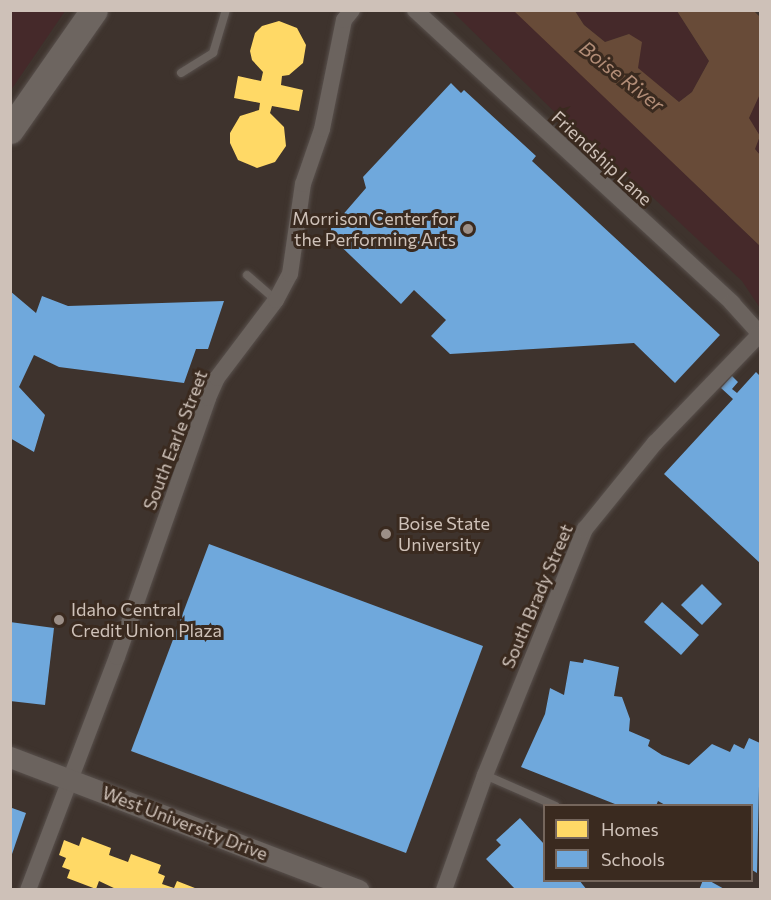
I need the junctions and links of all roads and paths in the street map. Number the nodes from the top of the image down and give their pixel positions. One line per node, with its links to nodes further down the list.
1 (94, 10): 6 (main road)
2 (226, 10): 5 (lane)
3 (352, 10): 8 (street, South Earle Street)
4 (416, 10): 9 (street, Friendship Lane)
5 (181, 73)
6 (10, 130)
7 (248, 275): 8 (lane)
8 (276, 300): 12 (street, South Earle Street)
9 (760, 334): 11 (street, South Brady Street)
10 (10, 757): 12 (street, West University Drive)
11 (485, 775): 13 (lane); 16 (street, South Brady Street)
12 (71, 780): 14 (street, South Earle Street); 15 (street, West University Drive)
13 (551, 804)
14 (28, 890)
15 (358, 890)
16 (444, 890)

